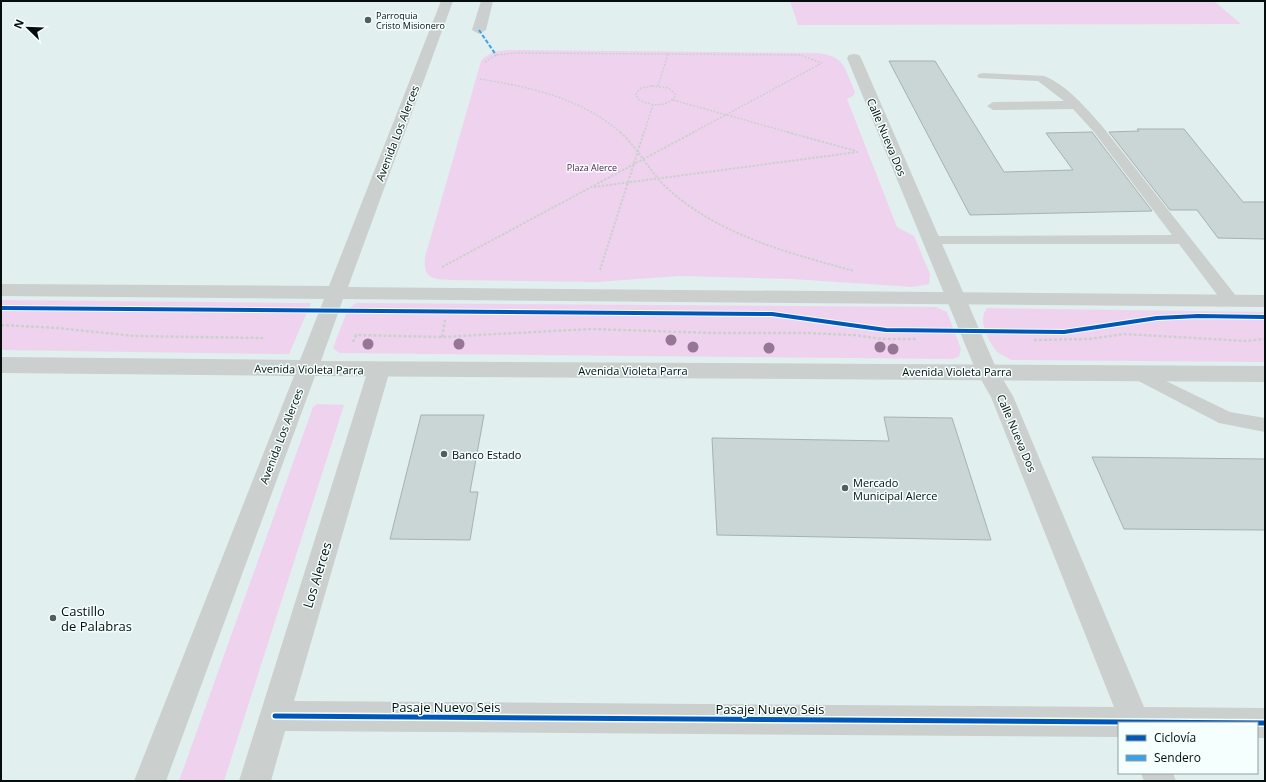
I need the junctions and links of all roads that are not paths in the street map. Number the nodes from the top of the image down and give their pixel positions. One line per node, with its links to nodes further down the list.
1 (447, 1): 11 (main road, Avenida Los Alerces)
2 (487, 1): 3 (main road)
3 (478, 30)
4 (854, 58): 9 (main road, Calle Nueva Dos)
5 (983, 76): 6 (lane)
6 (1076, 105): 7 (lane); 8 (lane)
7 (993, 106)
8 (1183, 239): 9 (lane); 13 (lane)
9 (932, 241): 12 (main road, Calle Nueva Dos)
10 (1, 290): 11 (main road)
11 (335, 294): 12 (main road); 16 (main road, Avenida Los Alerces)
12 (955, 297): 13 (main road); 18 (main road, Calle Nueva Dos)
13 (1230, 300): 14 (main road)
14 (1265, 300)
15 (1, 365): 16 (main road, Avenida Violeta Parra)
16 (306, 369): 17 (main road, Avenida Violeta Parra); 25 (main road, Avenida Los Alerces)
17 (379, 370): 18 (main road, Avenida Violeta Parra); 22 (main road, Los Alerces)
18 (987, 371): 19 (main road, Avenida Violeta Parra); 23 (main road, Calle Nueva Dos)
19 (1135, 372): 20 (main road, Avenida Violeta Parra); 21 (lane)
20 (1265, 374)
21 (1265, 425)
22 (275, 716): 24 (main road, Pasaje Nuevo Seis); 26 (main road, Los Alerces)
23 (1136, 722)
24 (1118, 723)
25 (150, 781)
26 (255, 781)

